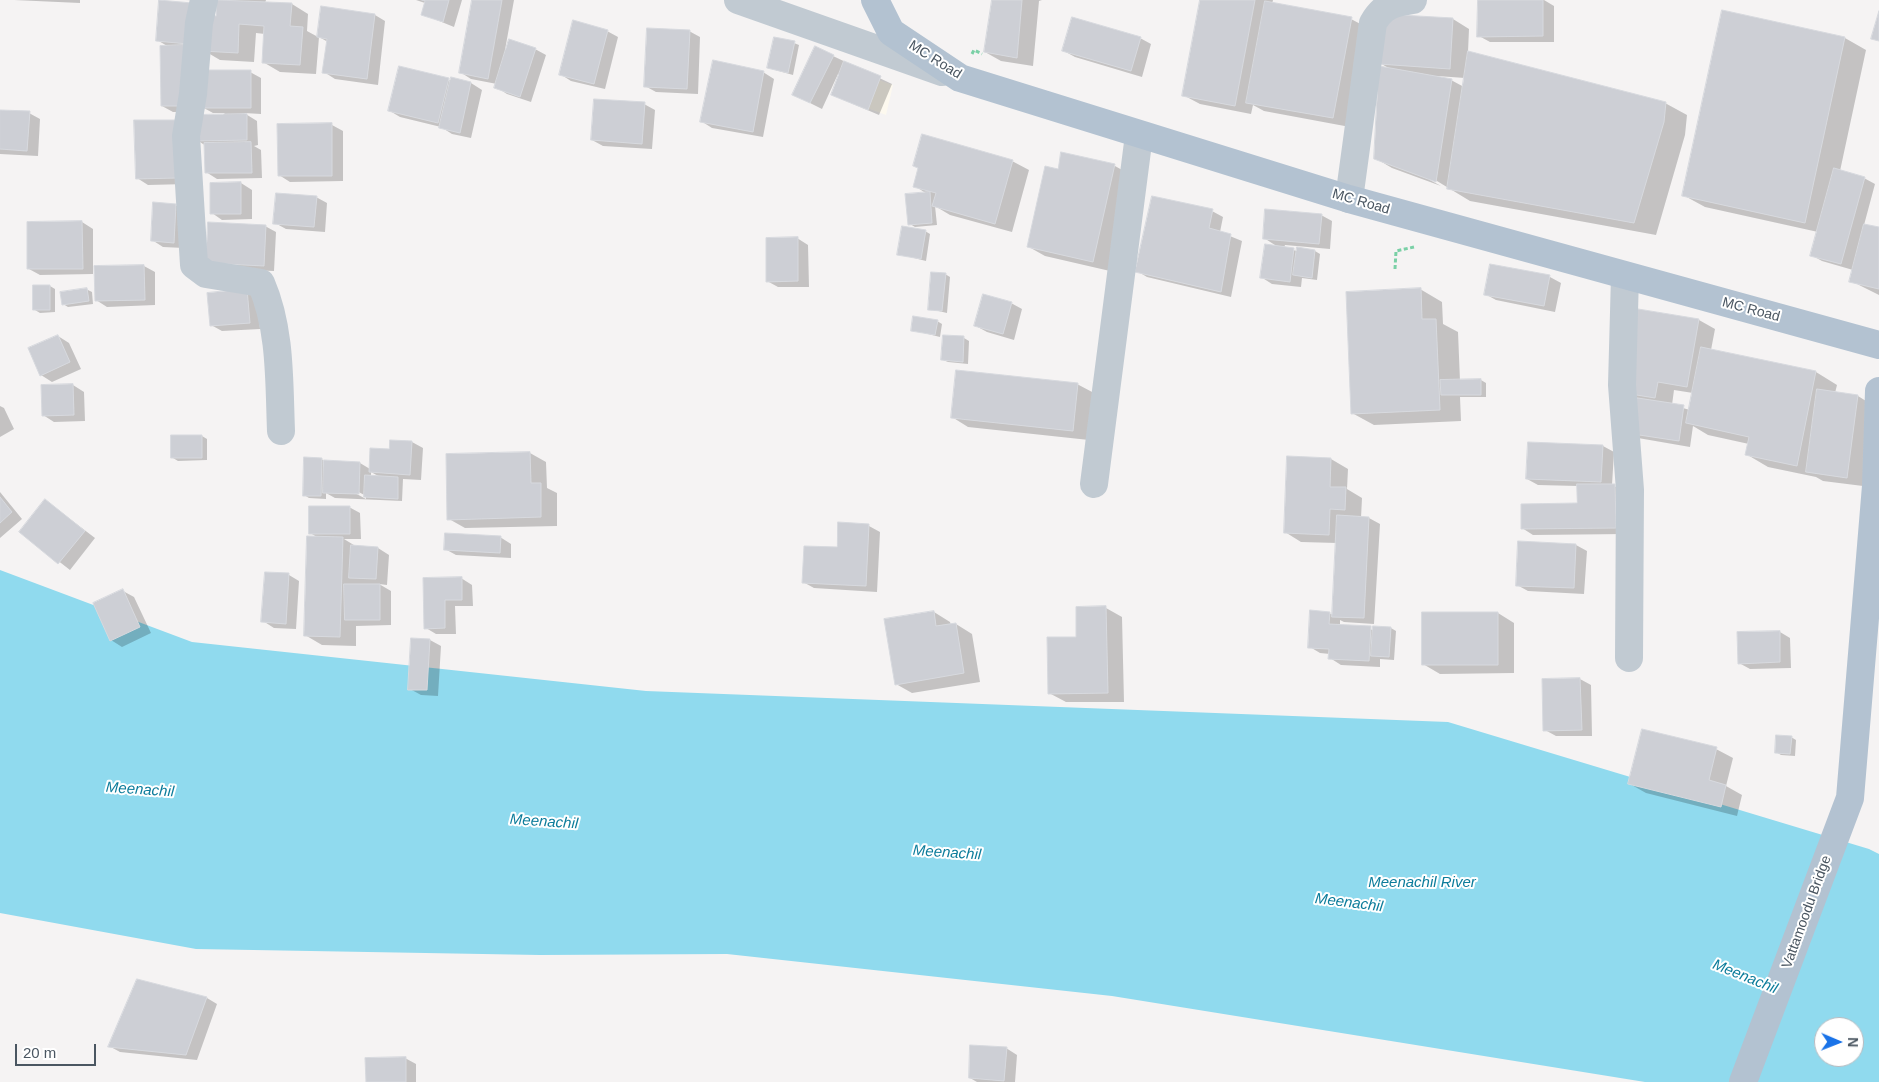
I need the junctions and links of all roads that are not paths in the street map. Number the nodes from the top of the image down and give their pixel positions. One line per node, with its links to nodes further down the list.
1 (204, 0): 11 (street)
2 (738, 0): 5 (street)
3 (875, 0): 5 (main road, MC Road)
4 (1413, 0): 7 (street)
5 (960, 78): 6 (main road, MC Road)
6 (1139, 135): 7 (main road, MC Road); 12 (street)
7 (1349, 199): 8 (main road, MC Road)
8 (1625, 276): 9 (main road, MC Road); 13 (street)
9 (1879, 345)
10 (1879, 391): 14 (main road, Vattamoodu Bridge)
11 (282, 431)
12 (1094, 484)
13 (1629, 658)
14 (1743, 1082)

